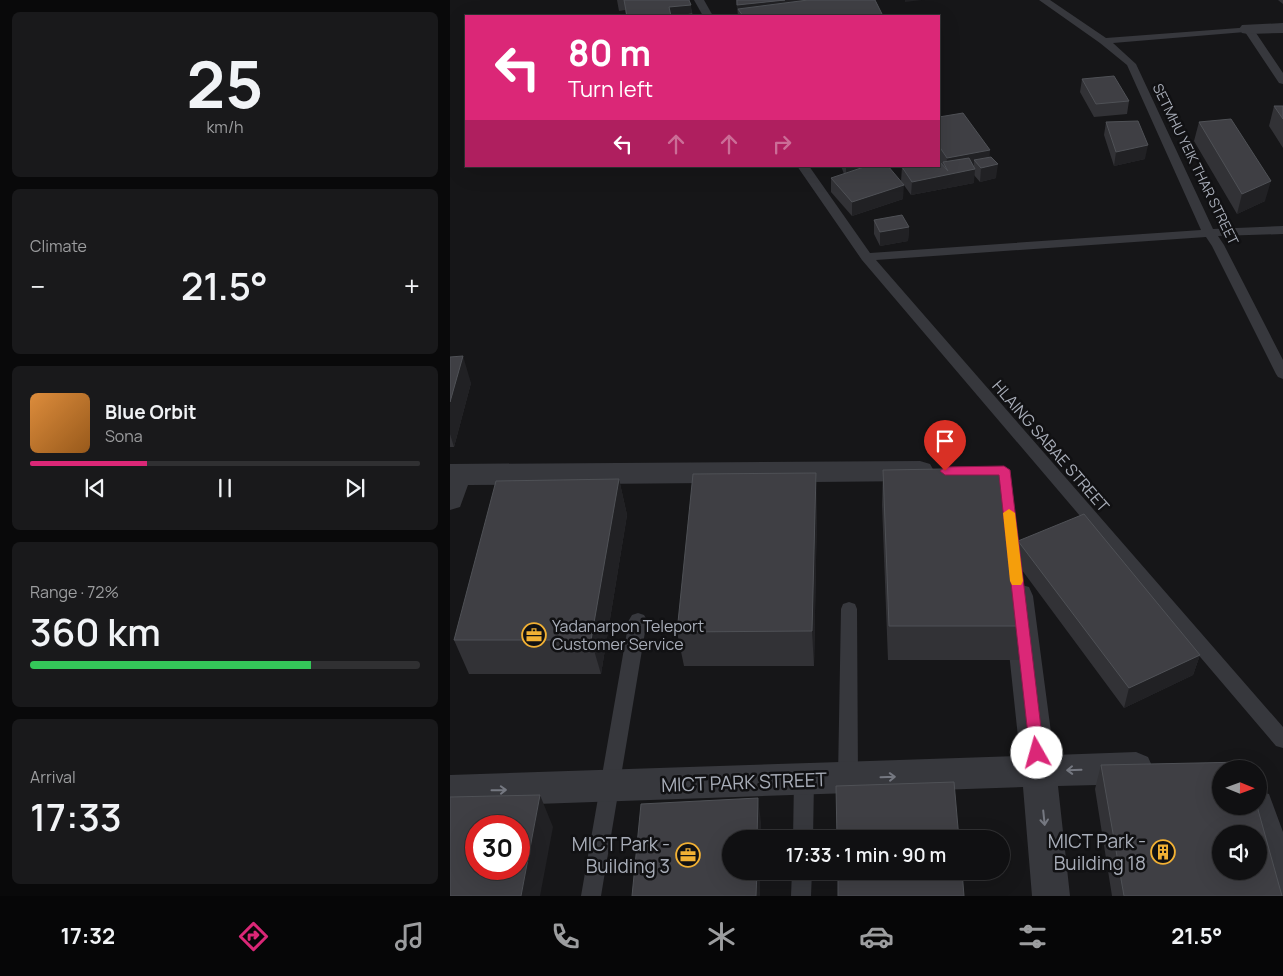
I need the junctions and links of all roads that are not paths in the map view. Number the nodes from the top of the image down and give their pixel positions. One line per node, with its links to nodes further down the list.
1 (699, 0): 3 (lane)
2 (1044, 0): 6 (lane, SETMHU YEIK THAR STREET)
3 (707, 15)
4 (1283, 28): 5 (street)
5 (1248, 29): 6 (lane); 7 (lane)
6 (1104, 41): 10 (lane, SETMHU YEIK THAR STREET)
7 (1283, 81)
8 (804, 167): 11 (lane, HLAING SABAE STREET)
9 (1283, 230): 10 (lane)
10 (1209, 232): 11 (lane); 12 (lane, SETMHU YEIK THAR STREET)
11 (866, 257): 18 (lane, HLAING SABAE STREET)
12 (1283, 374)
13 (944, 471): 14 (street)
14 (452, 483)
15 (1015, 568): 20 (street)
16 (850, 610): 21 (lane)
17 (638, 620): 23 (lane)
18 (1283, 740)
19 (1164, 767): 20 (street, MICT PARK STREET, one-way to 20)
20 (1039, 772): 21 (street, MICT PARK STREET, one-way to 20); 31 (street, one-way to 31)
21 (848, 778): 22 (street, MICT PARK STREET)
22 (804, 780): 23 (street, MICT PARK STREET); 26 (lane)
23 (609, 787): 24 (street, MICT PARK STREET, one-way to 23); 29 (lane)
24 (450, 791)
25 (1259, 815): 28 (street)
26 (803, 830)
27 (802, 880): 30 (lane)
28 (1283, 883)
29 (591, 896)
30 (801, 896)
31 (1052, 896)

